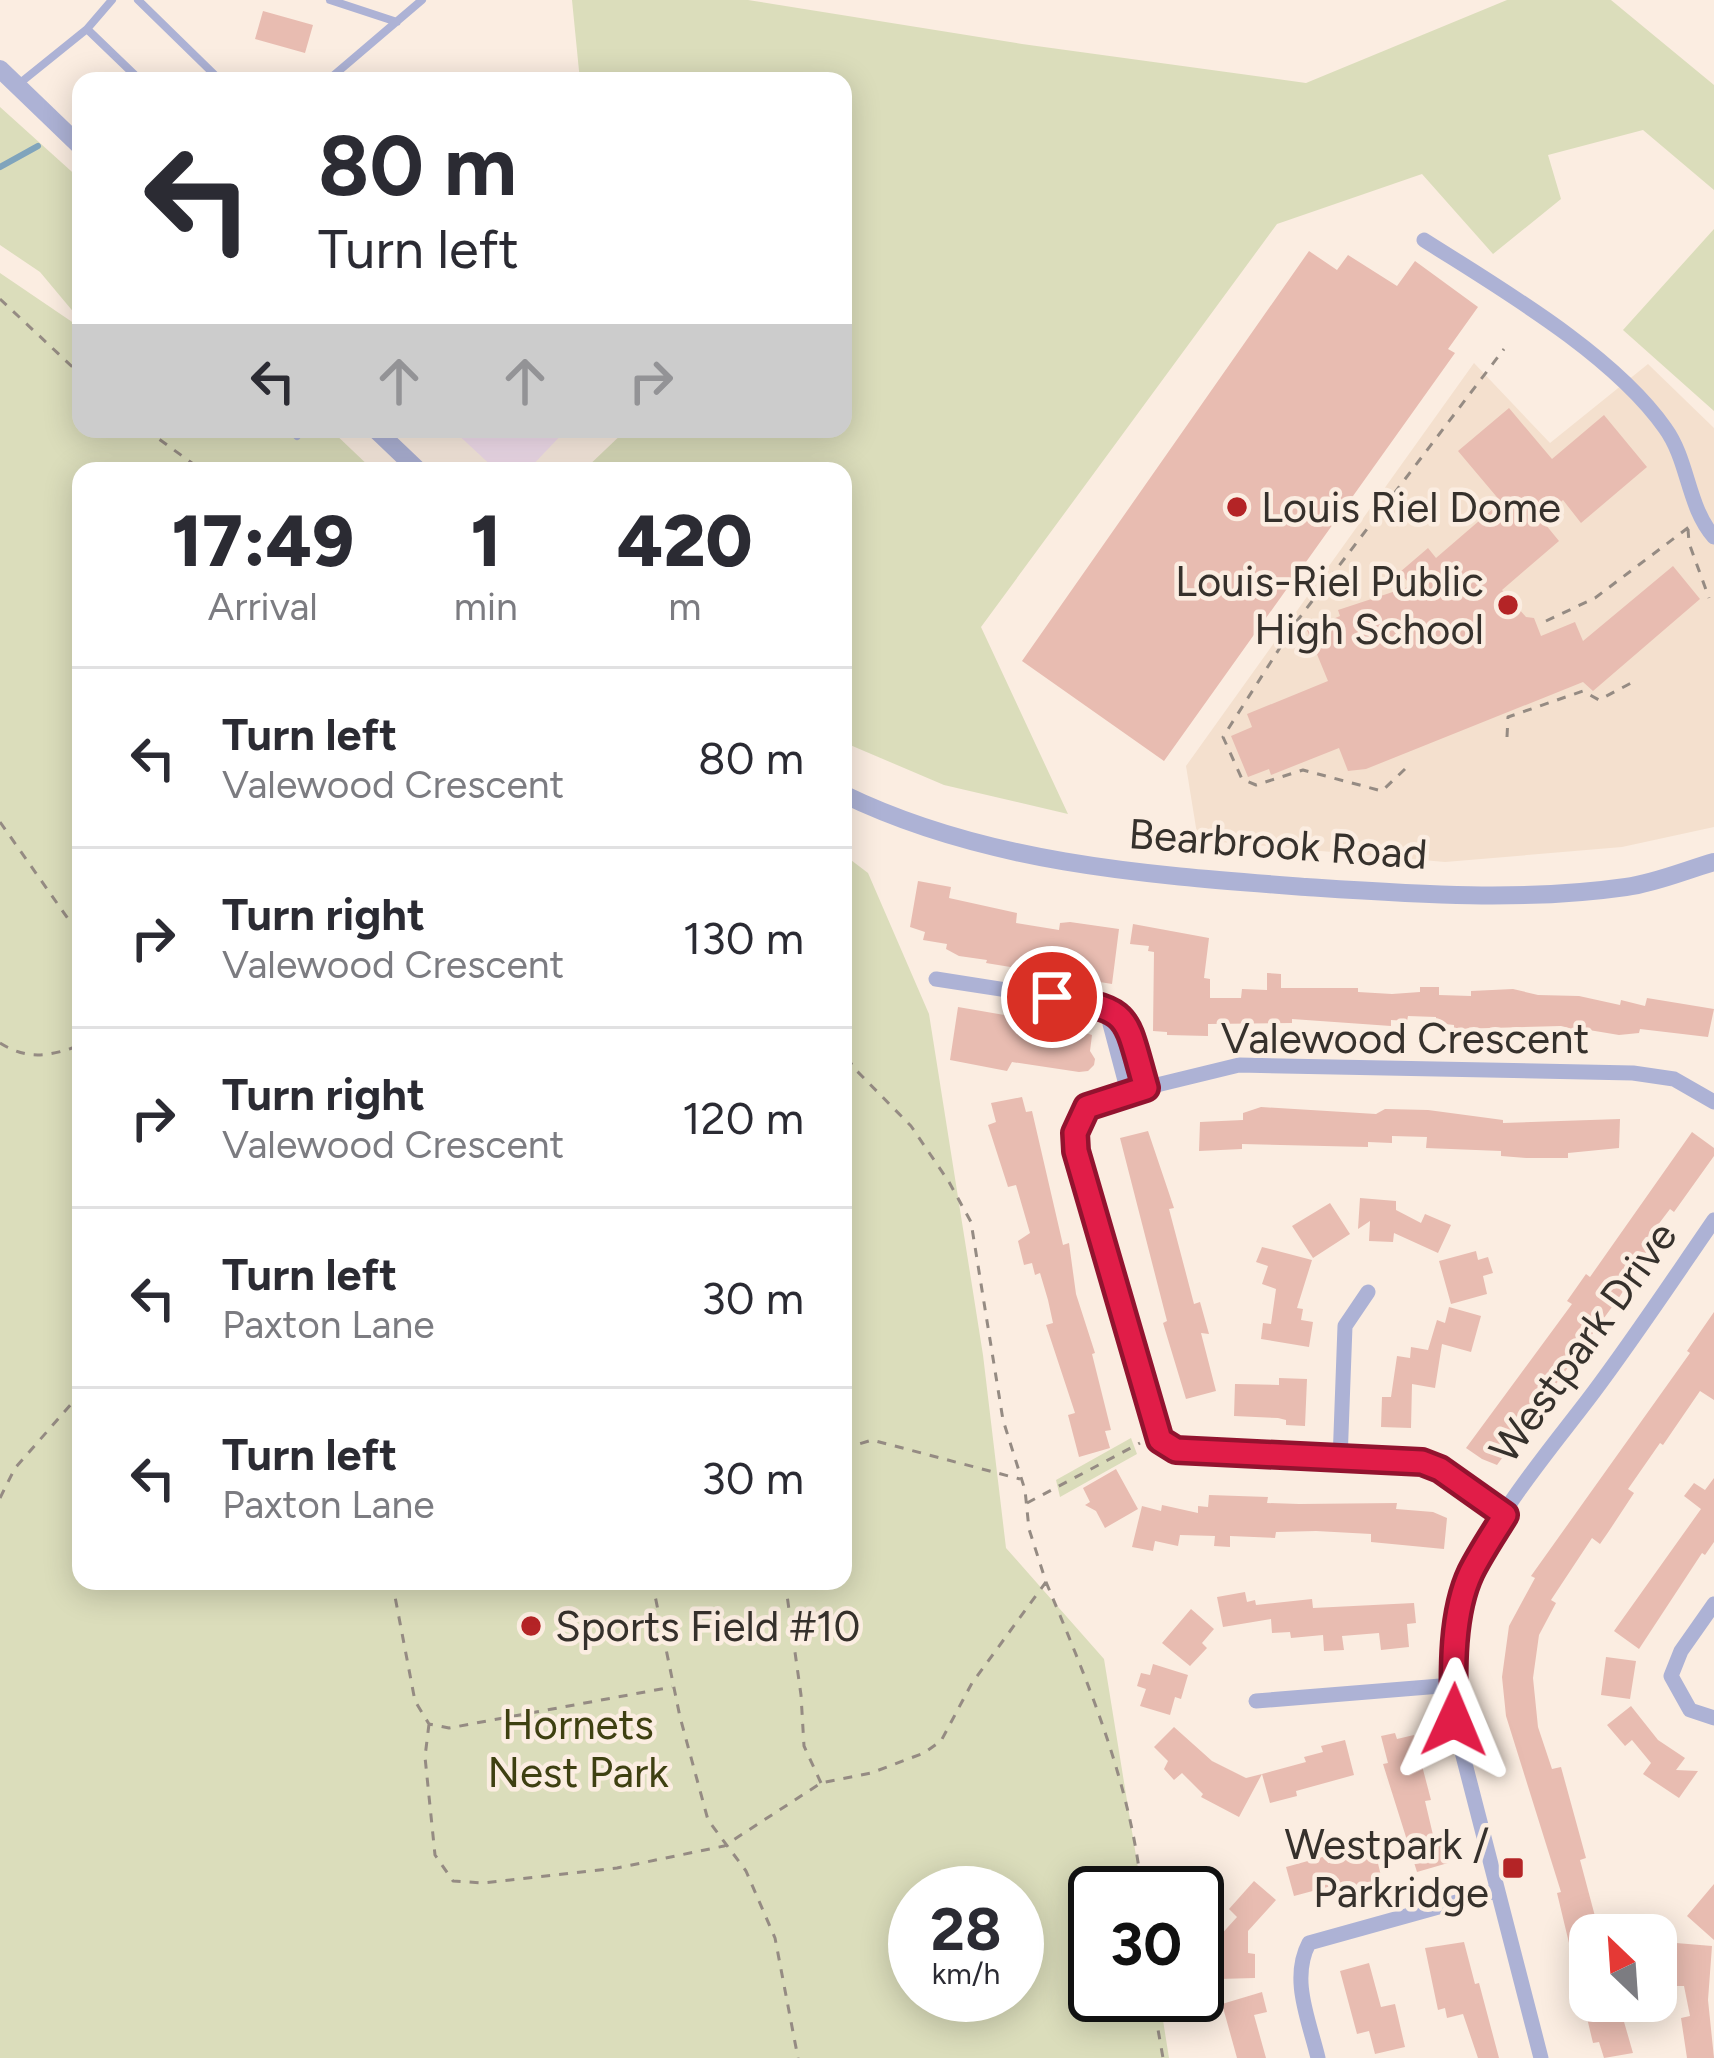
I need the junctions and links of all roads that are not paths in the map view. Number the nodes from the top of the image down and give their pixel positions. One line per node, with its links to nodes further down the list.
1 (112, 0): 6 (lane)
2 (138, 0): 9 (lane)
3 (330, 0): 5 (lane)
4 (422, 0): 5 (lane)
5 (398, 22): 10 (lane)
6 (87, 29): 8 (lane); 11 (lane)
7 (0, 69): 11 (street)
8 (131, 72)
9 (212, 72)
10 (338, 72)
11 (17, 86): 12 (street)
12 (72, 138)
13 (1424, 240): 16 (street)
14 (384, 438): 15 (street)
15 (410, 462)
16 (1714, 537)
17 (852, 798): 18 (street, Bearbrook Road)
18 (1714, 862)
19 (936, 980): 20 (street)
20 (1116, 1011): 21 (street); 22 (street)
21 (1146, 1088): 22 (street, Valewood Crescent); 23 (street, Valewood Crescent)
22 (1128, 1092): 26 (street, Valewood Crescent)
23 (1714, 1102)
24 (1714, 1220): 27 (street, Westpark Drive)
25 (1368, 1292): 26 (street)
26 (1340, 1461): 27 (street)
27 (1505, 1515): 29 (street, Westpark Drive)
28 (1714, 1604): 31 (street)
29 (1454, 1685): 30 (street); 32 (street, Westpark Drive)
30 (1256, 1701)
31 (1714, 1718)
32 (1496, 1891): 33 (street); 34 (street, Westpark Drive)
33 (1318, 2058)
34 (1540, 2058)

